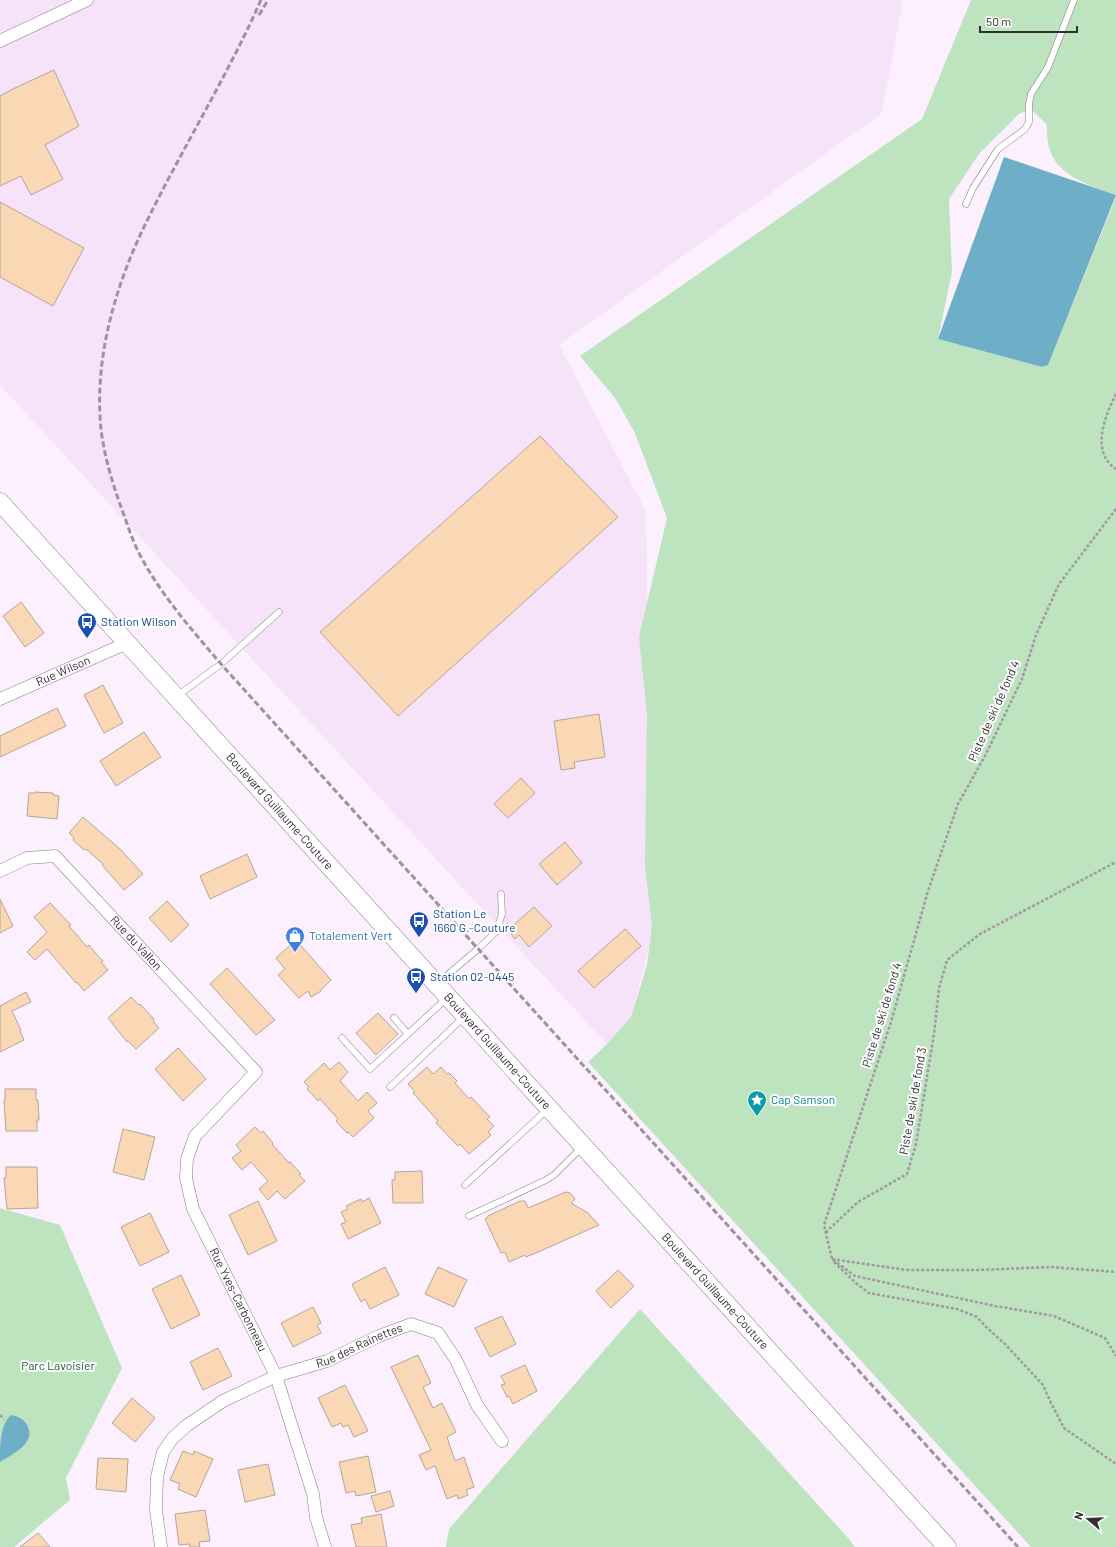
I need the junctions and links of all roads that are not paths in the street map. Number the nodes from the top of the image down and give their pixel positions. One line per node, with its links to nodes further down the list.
1 (87, 0): 3 (street)
2 (1074, 0): 4 (lane)
3 (0, 41)
4 (966, 204)
5 (0, 502): 7 (main road, Boulevard Guillaume-Couture)
6 (279, 612): 8 (lane)
7 (127, 643): 8 (main road, Boulevard Guillaume-Couture); 9 (street, Rue Wilson)
8 (175, 697): 12 (main road, Boulevard Guillaume-Couture)
9 (0, 699)
10 (0, 871): 17 (street, Rue du Vallon)
11 (501, 894): 12 (lane)
12 (442, 991): 13 (main road, Boulevard Guillaume-Couture); 15 (lane)
13 (465, 1016): 18 (lane); 19 (main road, Boulevard Guillaume-Couture)
14 (394, 1018): 15 (lane)
15 (408, 1034): 16 (lane)
16 (342, 1038)
17 (256, 1072): 23 (street, Rue Yves-Carbonneau)
18 (390, 1087)
19 (549, 1108): 20 (main road, Boulevard Guillaume-Couture); 21 (lane)
20 (583, 1146): 22 (lane); 27 (main road, Boulevard Guillaume-Couture)
21 (465, 1185)
22 (469, 1216)
23 (276, 1376): 24 (street, Rue des Rainettes); 25 (street, Rue des Rainettes); 26 (street, Rue Yves-Carbonneau)
24 (502, 1440)
25 (161, 1547)
26 (325, 1547)
27 (947, 1547)

